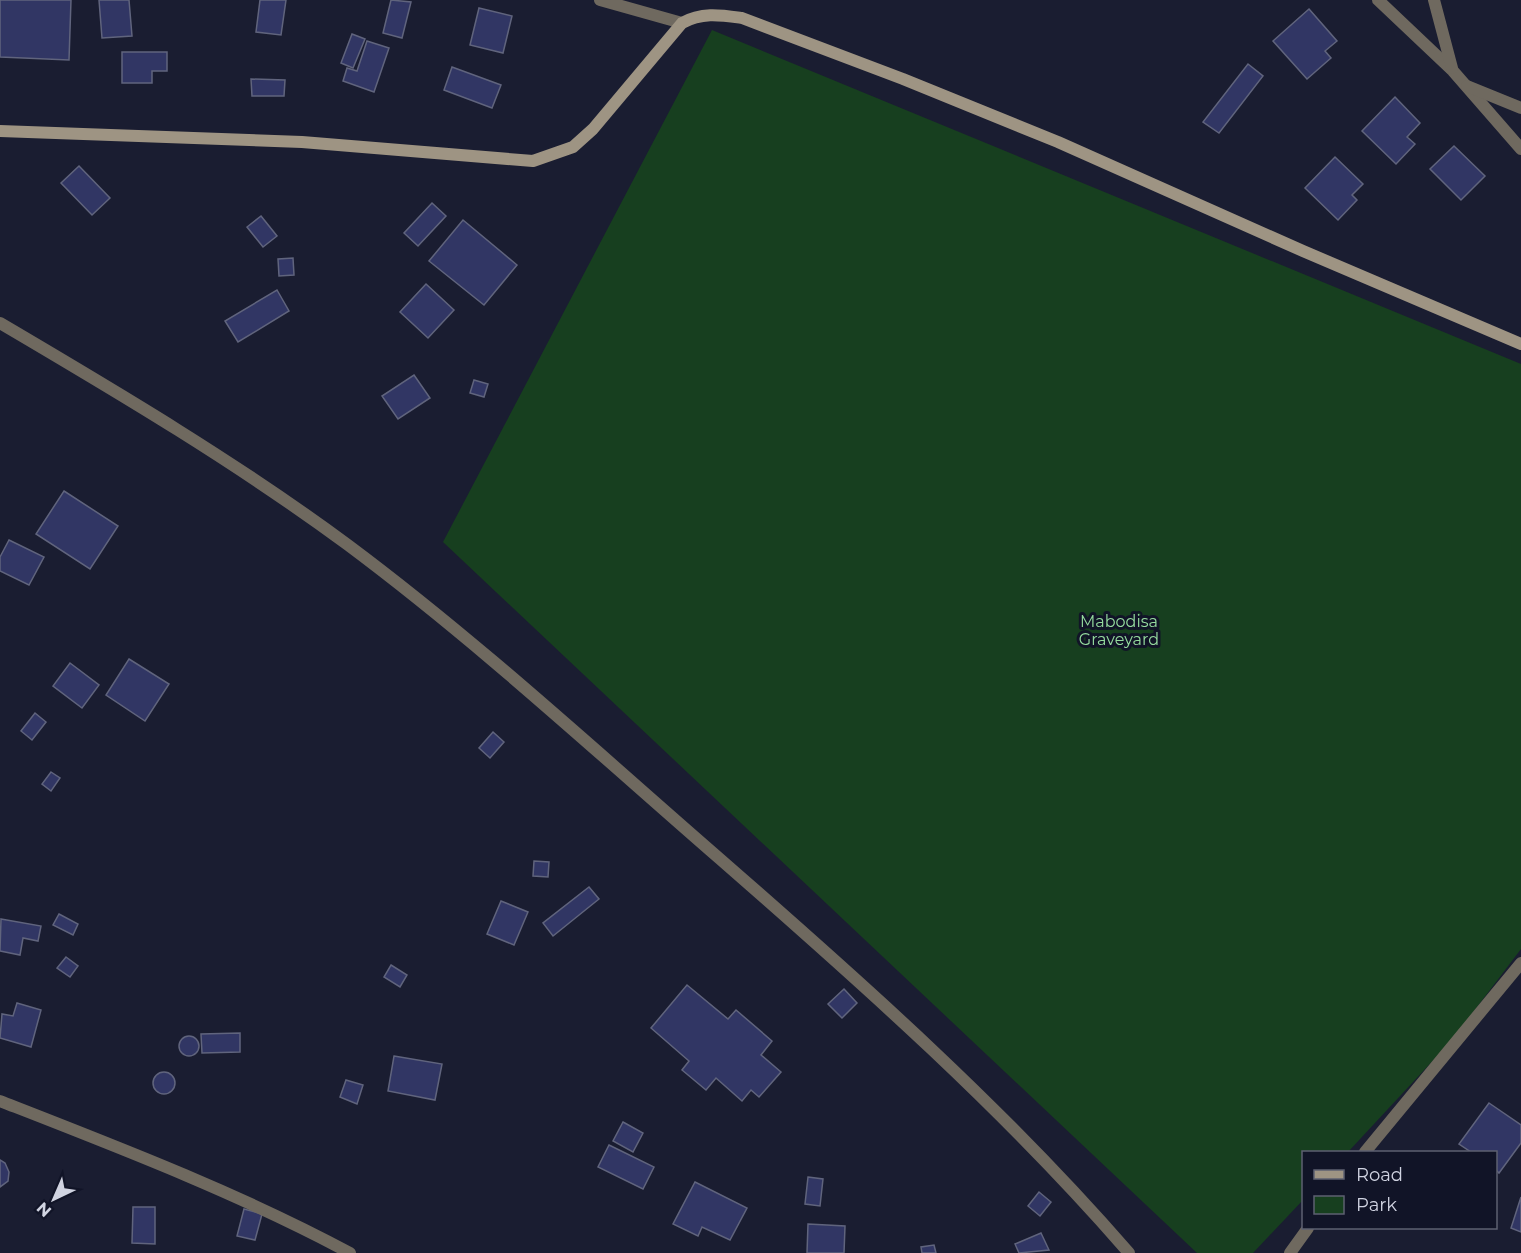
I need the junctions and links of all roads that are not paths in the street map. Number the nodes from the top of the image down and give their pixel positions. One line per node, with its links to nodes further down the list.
1 (600, 0): 4 (street)
2 (1378, 0): 6 (street)
3 (1434, 0): 6 (street)
4 (621, 2): 5 (street)
5 (682, 23): 9 (street); 12 (street)
6 (1453, 71): 7 (street)
7 (1465, 86): 8 (street); 10 (street)
8 (1521, 108)
9 (0, 131)
10 (1521, 149)
11 (0, 323): 18 (street)
12 (1521, 344)
13 (1521, 963): 15 (street)
14 (0, 1101): 17 (street)
15 (1366, 1151)
16 (1307, 1229): 19 (street)
17 (350, 1253)
18 (1129, 1253)
19 (1290, 1253)

